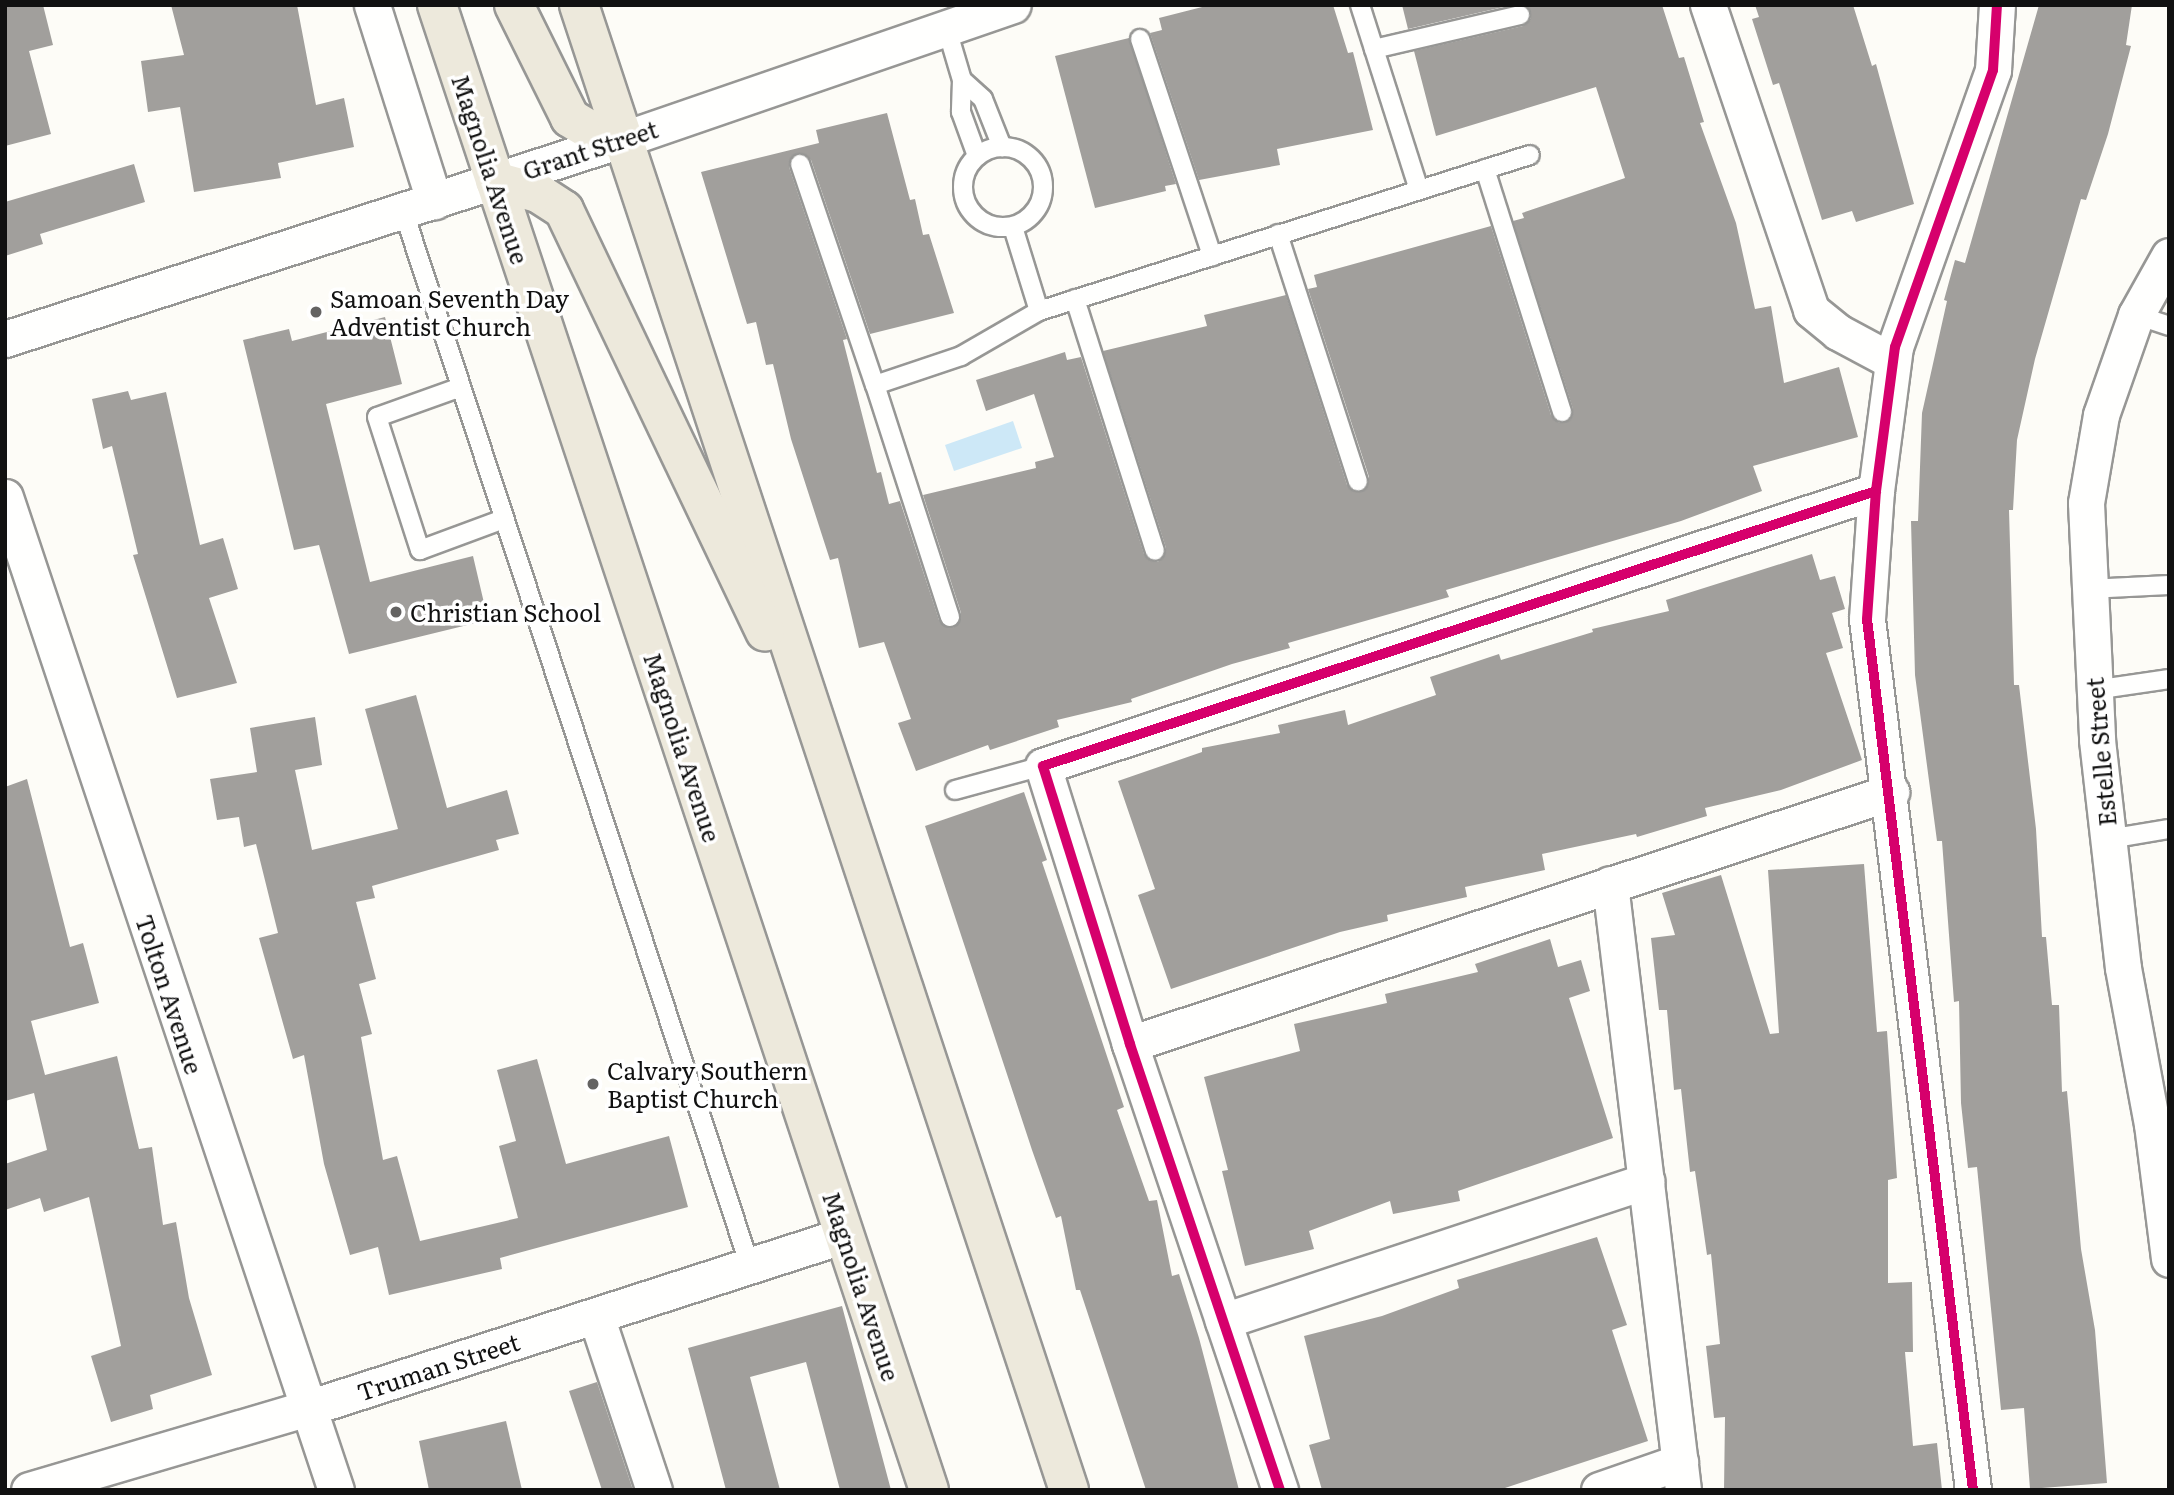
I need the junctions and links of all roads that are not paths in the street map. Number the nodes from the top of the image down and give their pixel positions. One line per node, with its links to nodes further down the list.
1 (372, 5): 22 (street)
2 (437, 5): 20 (main road, Magnolia Avenue)
3 (514, 5): 14 (main road)
4 (579, 5): 14 (main road)
5 (1013, 5): 10 (street, Grant Street)
6 (1360, 5): 12 (lane)
7 (1708, 5): 32 (street)
8 (1997, 5): 32 (street)
9 (1520, 15): 12 (lane)
10 (946, 26): 13 (lane); 14 (street, Grant Street)
11 (1140, 39): 25 (lane)
12 (1374, 49): 21 (lane)
13 (962, 80): 15 (lane); 17 (lane)
14 (624, 139): 20 (street, Grant Street); 47 (main road)
15 (1002, 147): 17 (lane); 23 (lane)
16 (1530, 155): 19 (lane)
17 (977, 156): 23 (lane)
18 (800, 164): 33 (lane)
19 (1485, 169): 21 (lane); 35 (lane)
20 (495, 181): 22 (street, Grant Street); 47 (main road); 56 (main road, Magnolia Avenue)
21 (1419, 190): 24 (lane)
22 (419, 206): 31 (street, Grant Street); 34 (lane)
23 (1013, 227): 28 (lane)
24 (1278, 234): 25 (lane); 36 (lane)
25 (1212, 256): 27 (lane)
26 (2169, 256): 29 (street, Estelle Street)
27 (1075, 299): 28 (lane); 40 (lane)
28 (1039, 311): 33 (lane)
29 (2136, 315): 30 (lane); 42 (street, Estelle Street)
30 (2169, 326)
31 (5, 339)
32 (1892, 361): 37 (street)
33 (875, 385): 43 (lane)
34 (461, 387): 39 (lane); 39 (lane)
35 (1562, 412)
36 (1357, 481)
37 (1876, 491): 46 (street); 49 (street)
38 (5, 497): 61 (street, Tolton Avenue)
39 (504, 519): 58 (lane)
40 (1155, 551)
41 (2169, 585): 42 (lane)
42 (2088, 589): 45 (street, Estelle Street)
43 (950, 617)
44 (2169, 679): 45 (lane)
45 (2094, 690): 51 (street, Estelle Street)
46 (1043, 766): 48 (lane); 53 (street)
47 (835, 775): 67 (main road)
48 (955, 790)
49 (1891, 792): 52 (street); 70 (street)
50 (2169, 829): 51 (lane)
51 (2109, 839): 54 (street, Estelle Street)
52 (1610, 884): 53 (street); 55 (street)
53 (1130, 1044): 60 (street)
54 (2161, 1133): 57 (street, Estelle Street)
55 (1646, 1181): 60 (street); 62 (street)
56 (845, 1236): 58 (street, Truman Street); 66 (main road, Magnolia Avenue)
57 (2169, 1259)
58 (750, 1266): 59 (street, Truman Street)
59 (596, 1316): 61 (street, Truman Street); 65 (street)
60 (1223, 1321): 68 (street)
61 (308, 1408): 63 (street, Truman Street); 64 (street, Tolton Avenue)
62 (1682, 1476): 69 (street)
63 (29, 1490)
64 (336, 1490)
65 (654, 1490)
66 (929, 1490)
67 (1069, 1490)
68 (1280, 1490)
69 (1599, 1490)
70 (1973, 1490)

